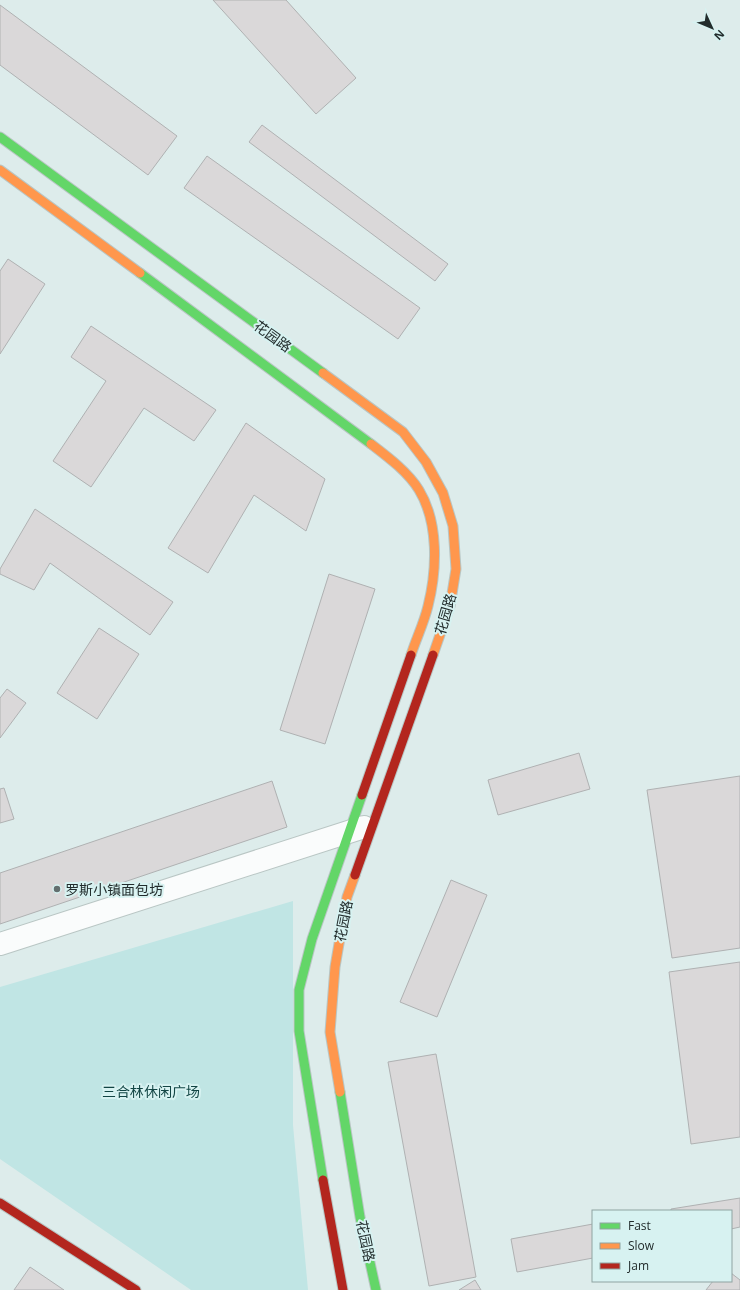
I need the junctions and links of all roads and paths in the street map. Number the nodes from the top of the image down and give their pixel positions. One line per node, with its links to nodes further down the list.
1 (0, 137): 3 (main road, 花园路)
2 (0, 170): 4 (main road, 花园路)
3 (373, 824): 4 (street); 9 (main road, 花园路)
4 (350, 831): 5 (street); 8 (main road, 花园路)
5 (0, 944)
6 (0, 1203): 7 (main road)
7 (136, 1290)
8 (343, 1290)
9 (376, 1290)

